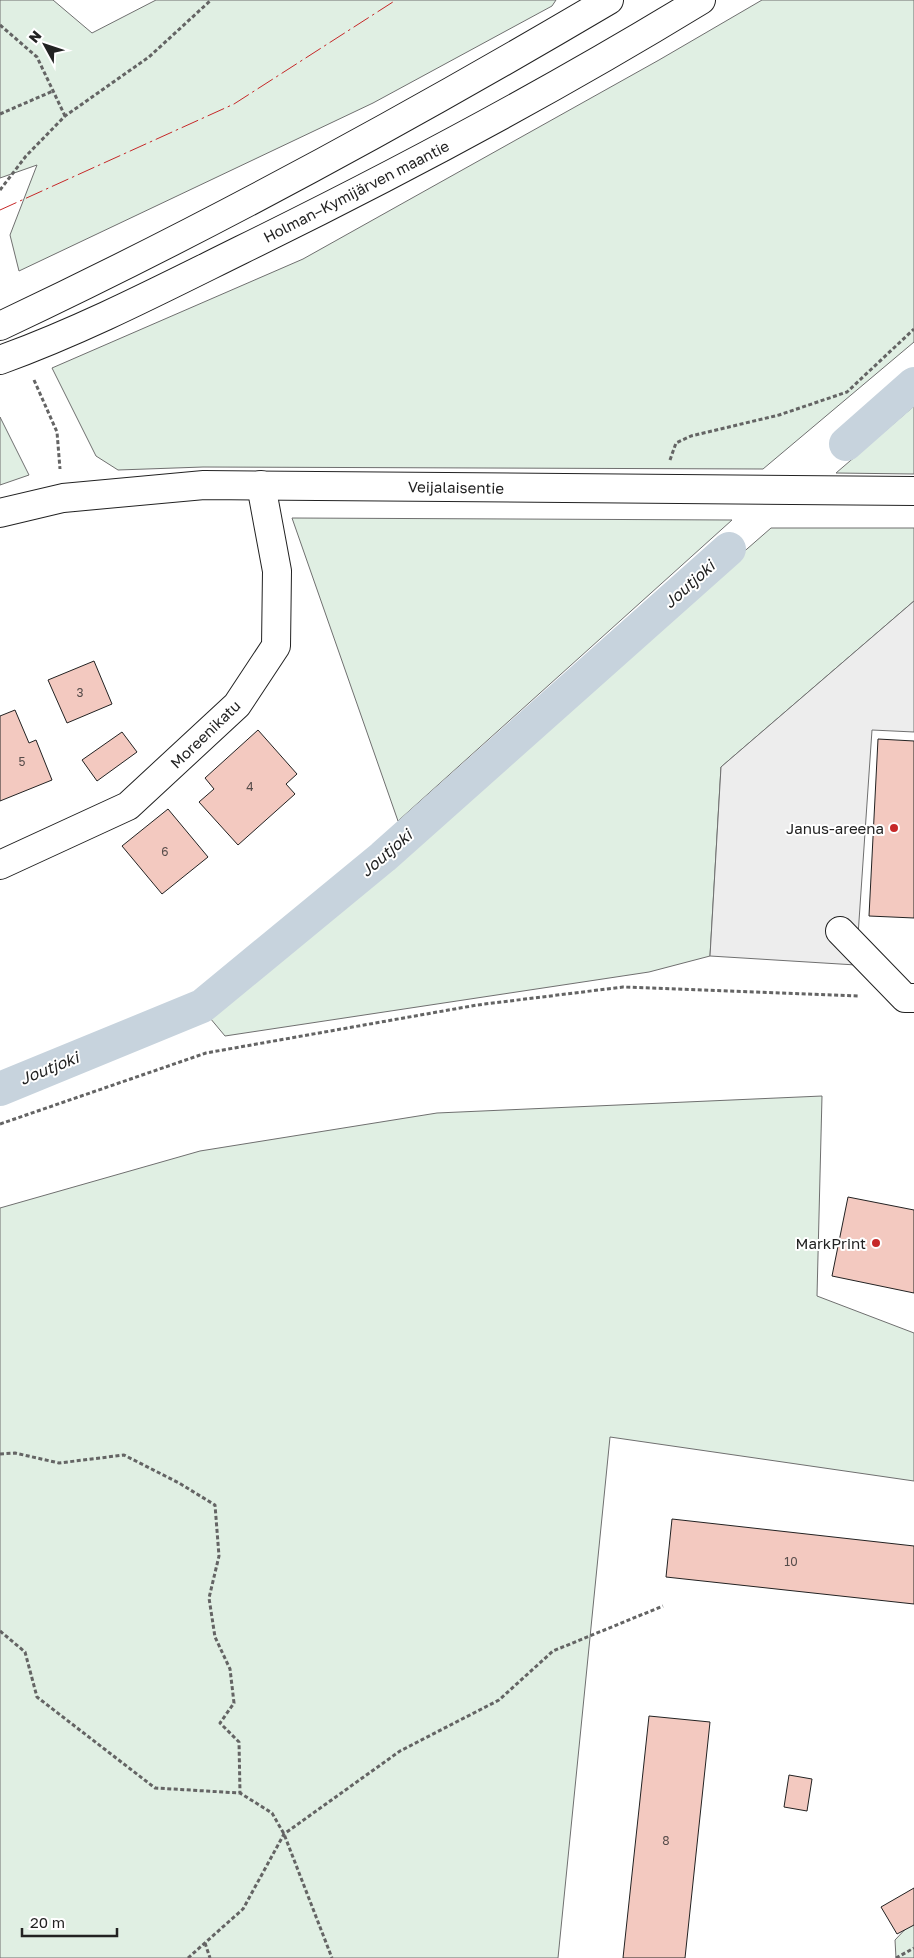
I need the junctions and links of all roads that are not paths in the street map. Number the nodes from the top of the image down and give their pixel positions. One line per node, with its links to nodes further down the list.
1 (609, 0): 3 (main road)
2 (696, 1): 4 (main road, Holman–Kymijärven maantie)
3 (0, 326)
4 (0, 360)
5 (261, 485): 6 (main road, Veijalaisentie); 7 (main road, Veijalaisentie); 8 (main road, Moreenikatu)
6 (914, 491)
7 (0, 513)
8 (0, 865)
9 (840, 931): 10 (main road)
10 (910, 998)

